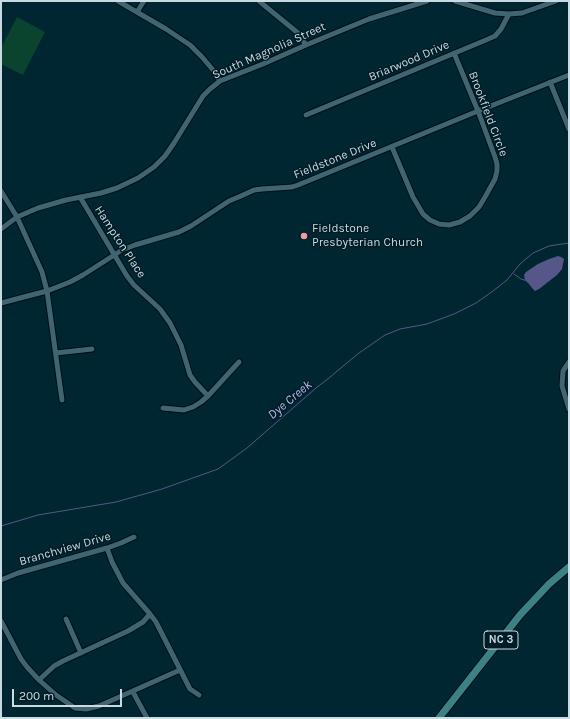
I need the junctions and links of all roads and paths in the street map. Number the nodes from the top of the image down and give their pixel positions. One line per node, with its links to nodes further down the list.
1 (118, 1): 7 (street)
2 (144, 1): 7 (street)
3 (259, 1): 9 (street)
4 (427, 1): 9 (street, South Magnolia Street)
5 (455, 1): 8 (street)
6 (556, 1): 8 (street)
7 (137, 12): 12 (street)
8 (509, 14): 10 (street, Briarwood Drive)
9 (306, 45): 12 (street, South Magnolia Street)
10 (454, 53): 14 (street, Brookfield Circle); 15 (street, Briarwood Drive)
11 (569, 75): 13 (street, Fieldstone Drive)
12 (220, 81): 19 (street, South Magnolia Street)
13 (550, 82): 14 (street, Fieldstone Drive); 16 (street)
14 (478, 111): 17 (street, Fieldstone Drive); 17 (street, Brookfield Circle)
15 (306, 115)
16 (569, 129)
17 (392, 147): 22 (street, Fieldstone Drive)
18 (1, 191): 20 (street)
19 (80, 197): 20 (street, South Magnolia Street); 22 (street, Hampton Place)
20 (18, 217): 21 (street, South Magnolia Street); 23 (street)
21 (1, 229)
22 (114, 254): 23 (street, Fieldstone Drive); 29 (street, Hampton Place)
23 (47, 291): 24 (street, Fieldstone Drive); 26 (street)
24 (1, 303)
25 (92, 349): 26 (street)
26 (56, 353): 30 (street)
27 (239, 362): 29 (street)
28 (569, 362): 32 (street)
29 (208, 396): 31 (street)
30 (62, 400)
31 (163, 408)
32 (569, 409)
33 (134, 537): 34 (street, Branchview Drive)
34 (107, 548): 36 (street, Branchview Drive); 37 (street)
35 (569, 567): 46 (main road, NC 3)
36 (1, 580)
37 (150, 614): 40 (street); 41 (street)
38 (66, 619): 40 (street)
39 (1, 621): 42 (street)
40 (81, 653): 42 (street)
41 (180, 670): 43 (street); 44 (street)
42 (39, 680): 43 (street)
43 (133, 692): 45 (street)
44 (199, 695)
45 (147, 718)
46 (438, 718)

